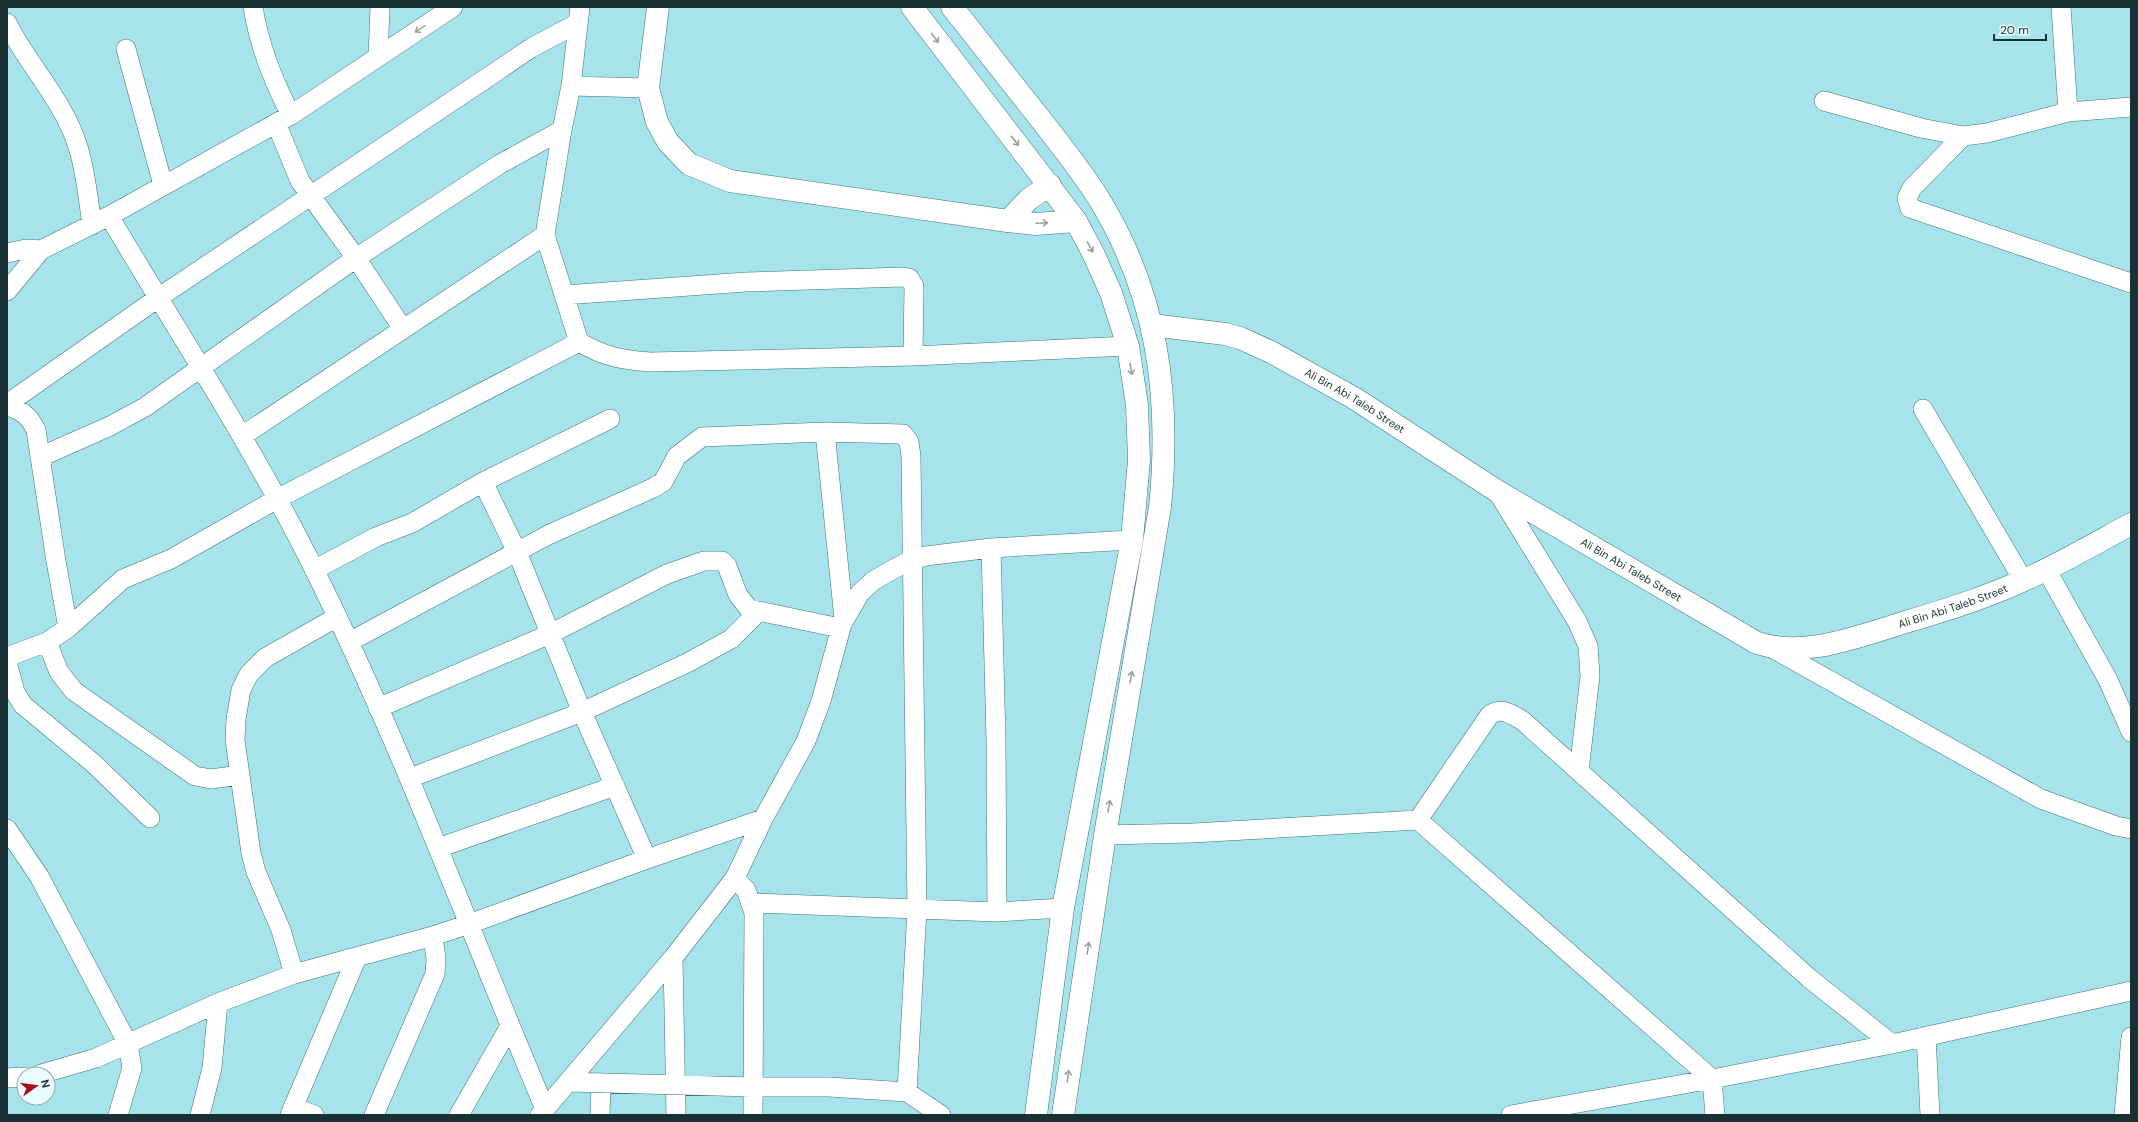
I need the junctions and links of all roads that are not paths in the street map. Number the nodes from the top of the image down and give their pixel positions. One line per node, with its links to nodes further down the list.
1 (253, 7): 17 (street)
2 (380, 7): 11 (street)
3 (453, 7): 11 (street, one-way to 11)
4 (658, 7): 13 (main road)
5 (912, 7): 21 (main road, one-way to 21)
6 (952, 7): 35 (main road)
7 (2061, 7): 16 (street)
8 (578, 15): 12 (street); 22 (street)
9 (7, 23): 26 (street)
10 (126, 50): 20 (street)
11 (378, 57): 17 (street)
12 (571, 86): 13 (street); 18 (street)
13 (648, 88): 24 (main road)
14 (1824, 101): 19 (street)
15 (2131, 107): 16 (street)
16 (2068, 112): 19 (street)
17 (283, 119): 20 (street); 22 (street)
18 (562, 130): 27 (street); 30 (street)
19 (1963, 136): 31 (street)
20 (163, 185): 23 (street)
21 (1050, 185): 24 (main road); 25 (main road)
22 (311, 197): 30 (street); 34 (street)
23 (109, 216): 26 (street); 34 (street)
24 (1008, 221): 25 (main road, one-way to 25)
25 (1076, 221): 38 (main road, one-way to 38)
26 (92, 225): 28 (street)
27 (545, 234): 33 (street); 36 (street)
28 (41, 250): 29 (street); 32 (street)
29 (7, 253)
30 (356, 258): 36 (street); 40 (street)
31 (2131, 283)
32 (7, 291)
33 (564, 295): 37 (street); 39 (street)
34 (158, 298): 40 (street); 41 (street)
35 (1152, 325): 48 (main road, Ali Bin Abi Taleb Street); 80 (main road, one-way to 35)
36 (403, 329): 45 (street)
37 (580, 342): 39 (street); 49 (street)
38 (1128, 346): 39 (street); 51 (main road, one-way to 51)
39 (913, 356)
40 (202, 368): 45 (street); 46 (street)
41 (7, 405): 46 (street)
42 (1923, 409): 57 (street)
43 (610, 419): 47 (street)
44 (825, 432): 53 (street); 54 (street); 60 (street)
45 (242, 436): 49 (street)
46 (40, 457): 61 (street)
47 (483, 482): 53 (street); 56 (street)
48 (1497, 491): 65 (main road, Ali Bin Abi Taleb Street); 71 (street)
49 (278, 499): 56 (street); 61 (street)
50 (2131, 524): 55 (main road, Ali Bin Abi Taleb Street)
51 (1132, 540): 52 (street); 85 (main road)
52 (991, 548): 54 (street); 87 (street)
53 (517, 552): 62 (street); 64 (street)
54 (911, 560): 60 (street); 86 (street)
55 (2046, 569): 57 (main road, Ali Bin Abi Taleb Street); 70 (street)
56 (314, 570): 59 (street)
57 (2023, 580): 65 (main road, Ali Bin Abi Taleb Street)
58 (758, 612): 60 (street); 62 (street); 69 (street)
59 (337, 617): 64 (street); 72 (street)
60 (842, 624): 76 (street)
61 (68, 628): 63 (street)
62 (550, 634): 68 (street); 69 (street)
63 (47, 642): 66 (street); 72 (street)
64 (349, 642): 68 (street)
65 (1772, 648): 78 (street)
66 (7, 657)
67 (7, 662): 75 (street)
68 (378, 708): 73 (street)
69 (582, 712): 73 (street); 74 (street)
70 (2131, 732)
71 (1579, 771): 77 (street); 99 (street)
72 (240, 775): 92 (street)
73 (410, 778): 81 (street)
74 (615, 786): 81 (street); 82 (street)
75 (150, 818)
76 (763, 819): 82 (street); 83 (street)
77 (1418, 820): 80 (street); 101 (street)
78 (2131, 829)
79 (7, 830): 98 (street)
80 (1104, 835): 119 (main road, one-way to 80)
81 (438, 848): 88 (street)
82 (647, 859): 88 (street)
83 (735, 878): 84 (street); 91 (street)
84 (752, 903): 86 (street); 105 (street)
85 (1063, 908): 87 (street); 118 (main road)
86 (917, 909): 87 (street); 106 (street)
87 (997, 912)
88 (470, 924): 89 (street); 95 (street)
89 (434, 936): 90 (street); 112 (street)
90 (357, 957): 92 (street); 107 (street)
91 (673, 958): 102 (street); 104 (street)
92 (294, 974): 94 (street)
93 (2131, 991): 96 (street)
94 (218, 1003): 98 (street); 110 (street)
95 (510, 1026): 108 (street); 113 (street)
96 (1926, 1036): 99 (street); 122 (street)
97 (2131, 1037): 123 (street)
98 (128, 1044): 100 (street); 109 (street)
99 (1892, 1044): 101 (street)
100 (56, 1070)
101 (1712, 1079): 120 (street); 121 (street)
102 (569, 1082): 103 (street); 108 (street)
103 (601, 1084): 104 (street); 114 (street)
104 (676, 1086): 105 (street); 115 (street)
105 (753, 1087): 106 (street); 116 (street)
106 (907, 1092): 117 (street)
107 (292, 1111): 111 (street)
108 (543, 1112)
109 (118, 1115)
110 (200, 1115)
111 (314, 1115)
112 (374, 1115)
113 (459, 1115)
114 (600, 1115)
115 (676, 1115)
116 (753, 1115)
117 (941, 1115)
118 (1036, 1115)
119 (1063, 1115)
120 (1511, 1115)
121 (1715, 1115)
122 (1930, 1115)
123 (2124, 1115)

